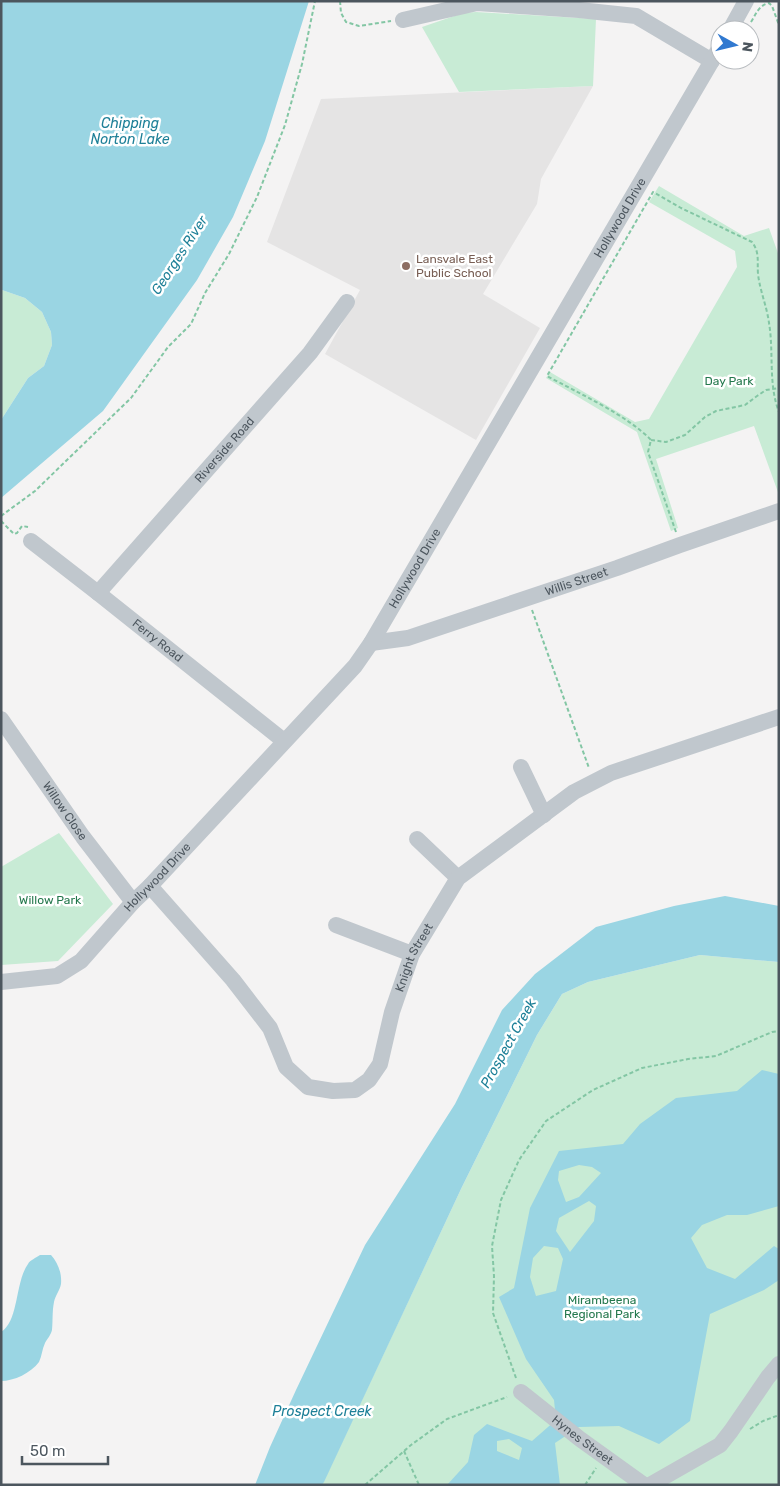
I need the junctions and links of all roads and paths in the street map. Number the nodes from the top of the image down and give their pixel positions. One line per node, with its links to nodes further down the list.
1 (317, 1): 18 (path)
2 (340, 1): 6 (path)
3 (746, 1): 7 (street)
4 (462, 4): 5 (street); 6 (street)
5 (579, 6): 10 (street)
6 (403, 20)
7 (736, 20)
8 (753, 20): 9 (path)
9 (779, 25)
10 (710, 51)
11 (710, 64): 23 (street, Hollywood Drive)
12 (347, 302): 21 (street, Riverside Road)
13 (779, 388): 14 (path)
14 (774, 390): 15 (path); 16 (path); 16 (path)
15 (779, 412)
16 (652, 440): 20 (path)
17 (779, 511): 20 (street, Willis Street)
18 (1, 516)
19 (30, 541): 21 (street, Ferry Road)
20 (680, 544): 22 (street, Willis Street)
21 (98, 593): 26 (street, Ferry Road)
22 (528, 598): 23 (street, Willis Street); 28 (path)
23 (371, 643): 26 (street, Hollywood Drive)
24 (779, 717): 28 (street, Knight Street)
25 (1, 719): 33 (street, Willow Close)
26 (284, 741): 32 (street, Hollywood Drive)
27 (521, 767): 29 (street)
28 (594, 782): 29 (street, Knight Street)
29 (544, 814): 31 (street, Knight Street)
30 (417, 839): 31 (street)
31 (458, 878): 35 (street, Knight Street)
32 (150, 886): 33 (street, Hollywood Drive); 35 (street, Knight Street)
33 (133, 902): 36 (street, Hollywood Drive)
34 (336, 925): 35 (street)
35 (412, 954)
36 (1, 982)
37 (779, 1031): 39 (path)
38 (779, 1364): 41 (street)
39 (522, 1392): 42 (path); 43 (street, Hynes Street)
40 (779, 1415): 41 (path)
41 (728, 1435): 48 (street)
42 (404, 1451): 44 (path); 45 (path)
43 (604, 1456): 46 (path); 47 (street, Hynes Street)
44 (365, 1485)
45 (419, 1485)
46 (585, 1485)
47 (644, 1485)
48 (650, 1485)

